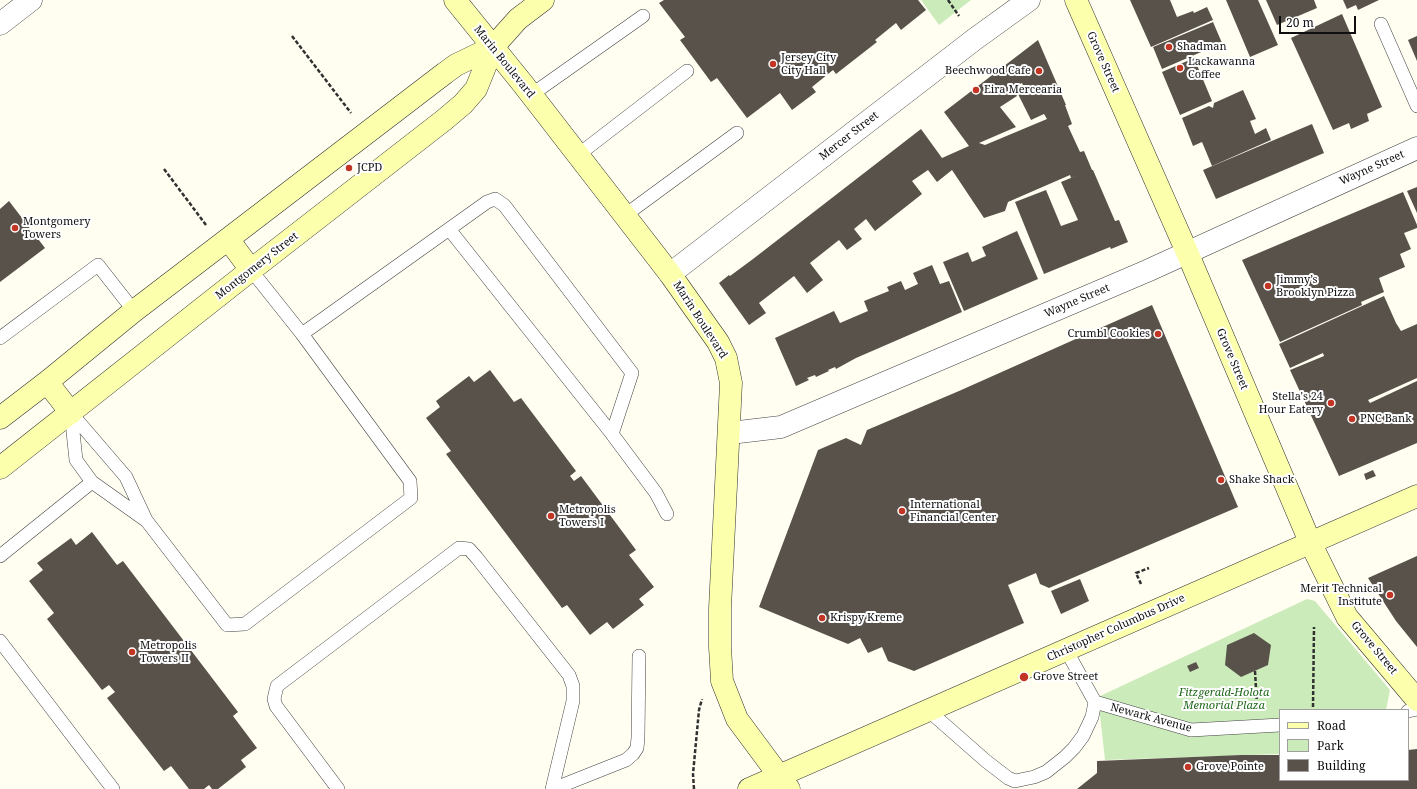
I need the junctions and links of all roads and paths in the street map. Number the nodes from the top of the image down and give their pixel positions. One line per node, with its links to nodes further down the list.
1 (32, 0): 9 (street)
2 (455, 0): 12 (street, Marin Boulevard)
3 (543, 0): 12 (street, Montgomery Street)
4 (948, 0): 8 (path)
5 (1029, 0): 27 (street, Mercer Street)
6 (1076, 0): 25 (street, Grove Street)
7 (643, 16): 14 (lane)
8 (959, 16)
9 (0, 24)
10 (1381, 24): 15 (lane)
11 (292, 36): 16 (path)
12 (493, 47): 14 (street, Marin Boulevard); 24 (street, Montgomery Street); 26 (street, Montgomery Street)
13 (687, 71): 19 (lane)
14 (531, 95): 19 (street, Marin Boulevard)
15 (1417, 106)
16 (351, 113)
17 (737, 134): 21 (lane)
18 (1417, 148): 25 (street, Wayne Street)
19 (578, 155): 21 (street, Marin Boulevard)
20 (164, 169): 22 (path)
21 (624, 216): 27 (street, Marin Boulevard)
22 (206, 225)
23 (449, 229): 29 (lane); 35 (lane); 35 (lane)
24 (228, 239): 26 (street); 28 (street, Montgomery Street)
25 (1187, 252): 34 (street, Wayne Street); 41 (street, Grove Street)
26 (251, 270): 29 (lane); 32 (street, Montgomery Street)
27 (670, 274): 34 (street, Marin Boulevard)
28 (134, 311): 30 (lane); 31 (street, Montgomery Street)
29 (302, 334): 40 (lane)
30 (0, 338)
31 (47, 382): 32 (street); 33 (street, Montgomery Street)
32 (71, 413): 36 (street, Montgomery Street); 37 (lane); 40 (lane)
33 (0, 418)
34 (730, 432): 57 (street, Marin Boulevard)
35 (612, 434): 39 (lane)
36 (0, 468)
37 (92, 482): 40 (lane); 42 (lane)
38 (1417, 496): 41 (street, Christopher Columbus Drive)
39 (667, 514)
40 (146, 520)
41 (1310, 542): 47 (street, Christopher Columbus Drive); 51 (street, Grove Street)
42 (0, 556)
43 (1149, 568): 44 (path)
44 (1141, 584)
45 (1314, 627): 53 (path)
46 (0, 641): 58 (lane)
47 (1066, 650): 52 (lane); 54 (street, Christopher Columbus Drive)
48 (639, 656): 60 (lane)
49 (1255, 671): 55 (path)
50 (703, 696): 61 (path)
51 (1417, 700)
52 (1095, 702): 54 (lane); 56 (lane, Newark Avenue)
53 (1314, 708)
54 (929, 711): 57 (street, Christopher Columbus Drive)
55 (1257, 711)
56 (1279, 725)
57 (784, 783): 62 (street, Christopher Columbus Drive)
58 (113, 789)
59 (338, 789): 60 (lane)
60 (552, 789)
61 (694, 789)
62 (749, 789)

